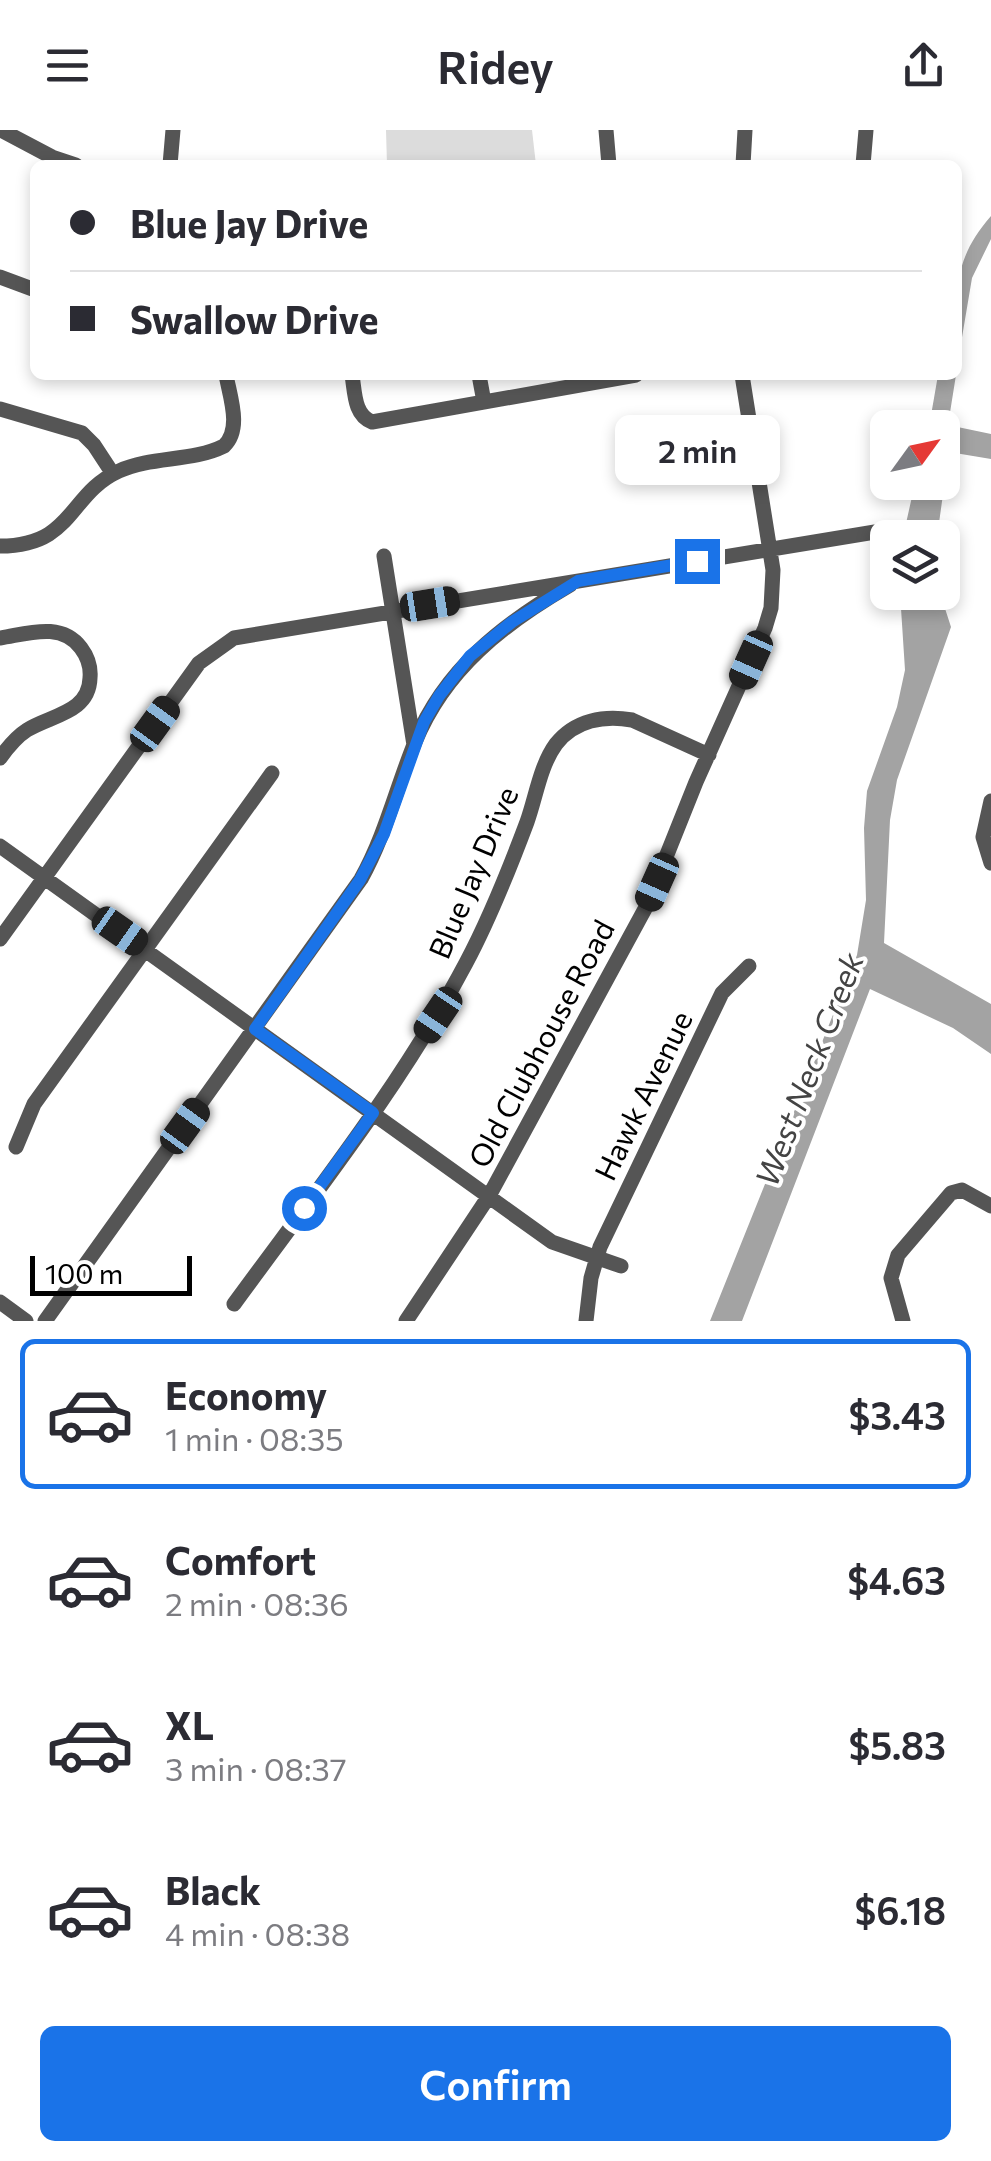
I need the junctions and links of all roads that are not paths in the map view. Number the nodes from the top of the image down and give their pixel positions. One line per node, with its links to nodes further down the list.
1 (1, 130): 6 (street)
2 (173, 130): 7 (street)
3 (606, 130): 8 (street)
4 (745, 130): 9 (street)
5 (866, 130): 10 (street)
6 (61, 160)
7 (170, 160)
8 (609, 160)
9 (743, 160)
10 (863, 160)
11 (0, 277): 12 (street)
12 (30, 288)
13 (227, 380): 20 (street)
14 (353, 380): 18 (street)
15 (480, 380): 18 (street)
16 (595, 380): 18 (street)
17 (743, 380): 23 (street, Old Clubhouse Road)
18 (484, 402)
19 (0, 408): 20 (street)
20 (113, 474): 22 (street)
21 (870, 533): 23 (street)
22 (0, 546)
23 (770, 549): 25 (street); 29 (street, Old Clubhouse Road)
24 (384, 556): 26 (street)
25 (578, 581): 26 (street); 28 (street)
26 (393, 610): 28 (street); 35 (street)
27 (0, 638): 30 (street)
28 (414, 746): 39 (street)
29 (708, 755): 40 (street, Blue Jay Drive); 42 (street, Old Clubhouse Road)
30 (0, 758)
31 (272, 773): 37 (street)
32 (991, 800): 34 (street)
33 (0, 846): 35 (street)
34 (991, 863)
35 (44, 877): 36 (street); 37 (street)
36 (0, 939)
37 (145, 949): 39 (street); 41 (street)
38 (749, 966): 44 (street, Hawk Avenue)
39 (255, 1029): 40 (street); 49 (street)
40 (373, 1113): 42 (street); 47 (street, Blue Jay Drive)
41 (16, 1147)
42 (489, 1196): 44 (street); 50 (street, Old Clubhouse Road)
43 (991, 1206): 52 (street)
44 (596, 1257): 45 (street); 51 (street, Hawk Avenue)
45 (621, 1266)
46 (0, 1302): 48 (street)
47 (234, 1304)
48 (26, 1321)
49 (45, 1321)
50 (406, 1321)
51 (586, 1321)
52 (903, 1321)

